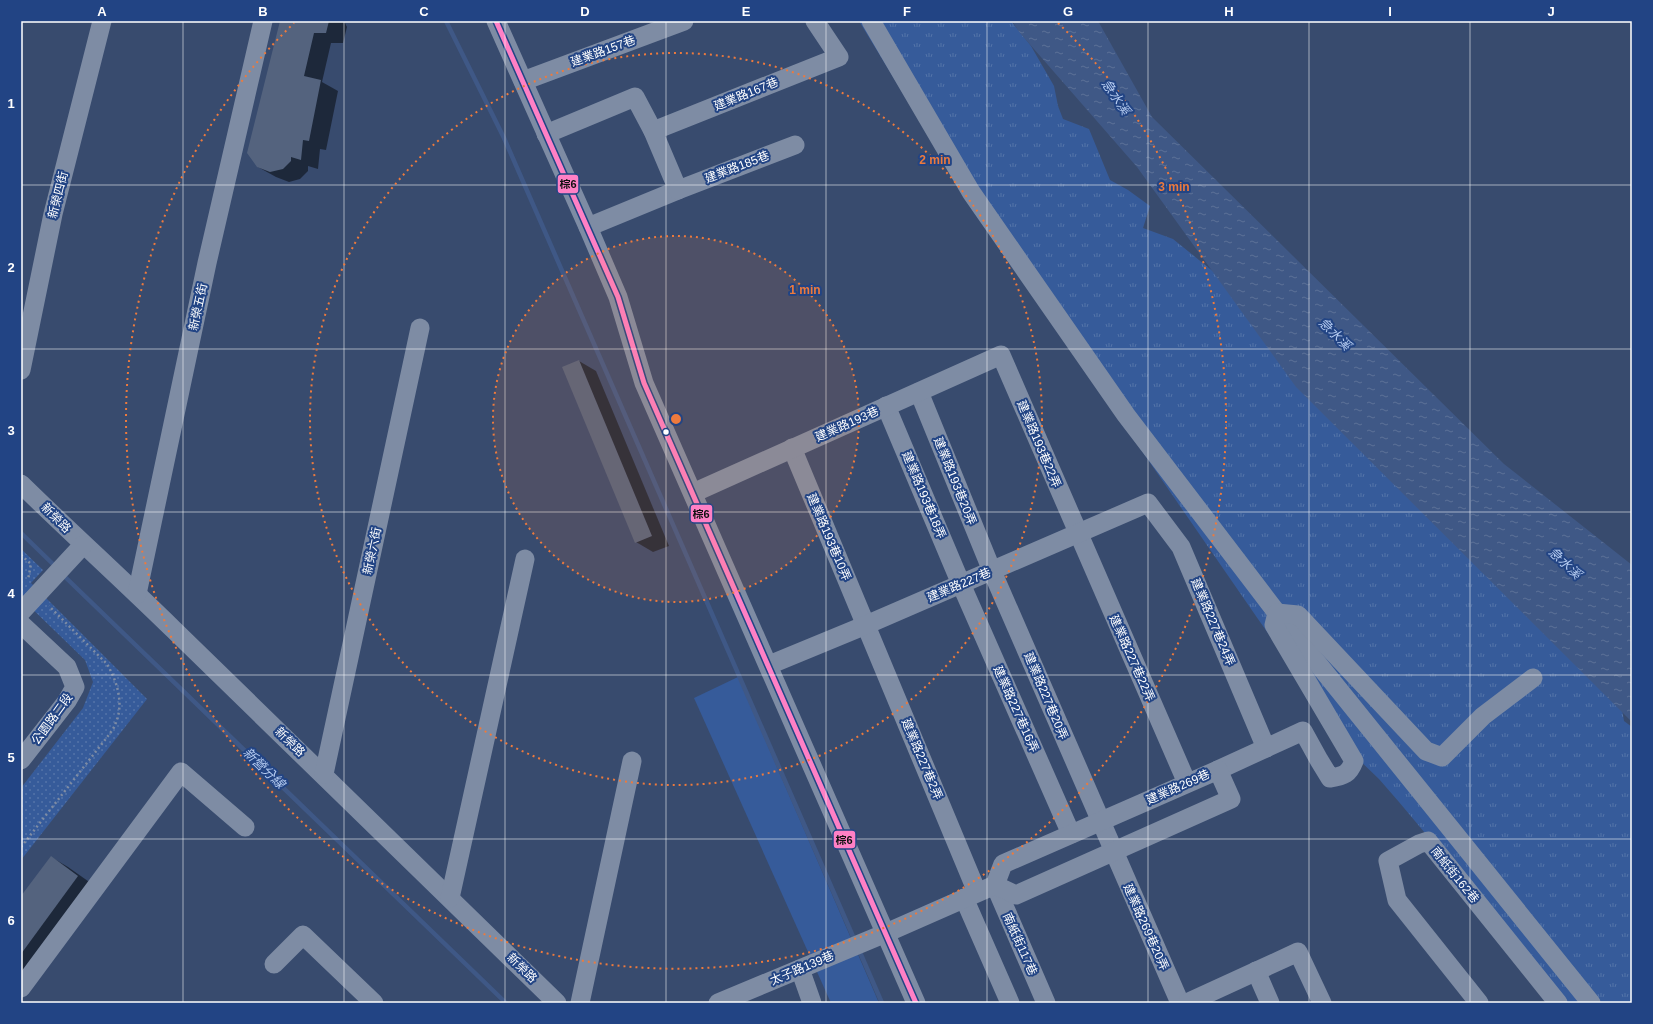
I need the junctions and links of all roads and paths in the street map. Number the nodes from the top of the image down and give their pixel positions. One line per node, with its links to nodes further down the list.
1 (102, 21): 15 (street, 新榮四街)
2 (263, 21): 28 (street, 新榮五街)
3 (496, 21): 7 (street)
4 (684, 21): 7 (street, 建業路157巷)
5 (815, 21): 8 (street, 建業路167巷)
6 (871, 21): 31 (street)
7 (523, 81): 9 (street)
8 (653, 131): 9 (street); 11 (street)
9 (546, 134): 12 (street)
10 (796, 145): 11 (street, 建業路185巷)
11 (678, 190): 12 (street)
12 (588, 227): 20 (street)
13 (420, 328): 40 (street, 新榮六街)
14 (1001, 355): 16 (street, 建業路193巷); 22 (street, 建業路193巷22弄)
15 (21, 370)
16 (919, 392): 17 (street, 建業路193巷); 26 (street, 建業路193巷20弄)
17 (886, 406): 18 (street, 建業路193巷); 27 (street, 建業路193巷18弄)
18 (792, 448): 20 (street, 建業路193巷); 33 (street, 建業路193巷10弄)
19 (21, 484): 23 (street, 新榮路)
20 (693, 494): 34 (street)
21 (1148, 503): 22 (street, 建業路227巷); 36 (street, 建業路227巷24弄)
22 (1078, 534): 26 (street, 建業路227巷); 41 (street, 建業路227巷22弄)
23 (83, 545): 28 (street, 新榮路); 29 (street)
24 (21, 555): 29 (path)
25 (525, 559): 49 (street)
26 (992, 571): 27 (street, 建業路227巷); 42 (street, 建業路227巷20弄)
27 (961, 584): 33 (street, 建業路227巷); 44 (street, 建業路227巷16弄)
28 (137, 594): 40 (street, 新榮路)
29 (37, 595): 30 (street); 45 (path)
30 (21, 612)
31 (1277, 613): 35 (street); 36 (street); 69 (street)
32 (21, 624): 37 (street, 公園路二段)
33 (866, 625): 34 (street, 建業路227巷); 48 (street, 建業路227巷2弄)
34 (769, 665): 50 (street)
35 (1533, 678)
36 (1266, 748): 39 (street)
37 (21, 760)
38 (632, 761): 57 (street)
39 (1218, 770): 41 (street, 建業路269巷); 46 (street, 建業路269巷)
40 (324, 774): 49 (street, 新榮路)
41 (1187, 783): 42 (street, 建業路269巷)
42 (1100, 821): 44 (street, 建業路269巷); 46 (street, 建業路227巷20弄)
43 (245, 827): 54 (street)
44 (1071, 834): 47 (street, 建業路269巷)
45 (21, 847)
46 (1113, 852): 47 (street, 建業路269巷); 63 (street, 建業路269巷20弄)
47 (994, 885): 48 (street); 62 (street, 南紙街117巷)
48 (971, 895): 50 (street); 61 (street)
49 (450, 898): 56 (street, 新榮路)
50 (886, 933): 52 (street, 太子路139巷); 60 (street)
51 (274, 964): 55 (street)
52 (800, 969): 58 (street, 太子路139巷); 59 (street)
53 (1256, 972): 64 (street); 65 (street); 66 (street)
54 (21, 988)
55 (374, 1003)
56 (557, 1003)
57 (580, 1003)
58 (718, 1003)
59 (812, 1003)
60 (916, 1003)
61 (1010, 1003)
62 (1046, 1003)
63 (1180, 1003)
64 (1187, 1003)
65 (1270, 1003)
66 (1322, 1003)
67 (1479, 1003): 68 (street, 南紙街162巷)
68 (1558, 1003)
69 (1590, 1003)

